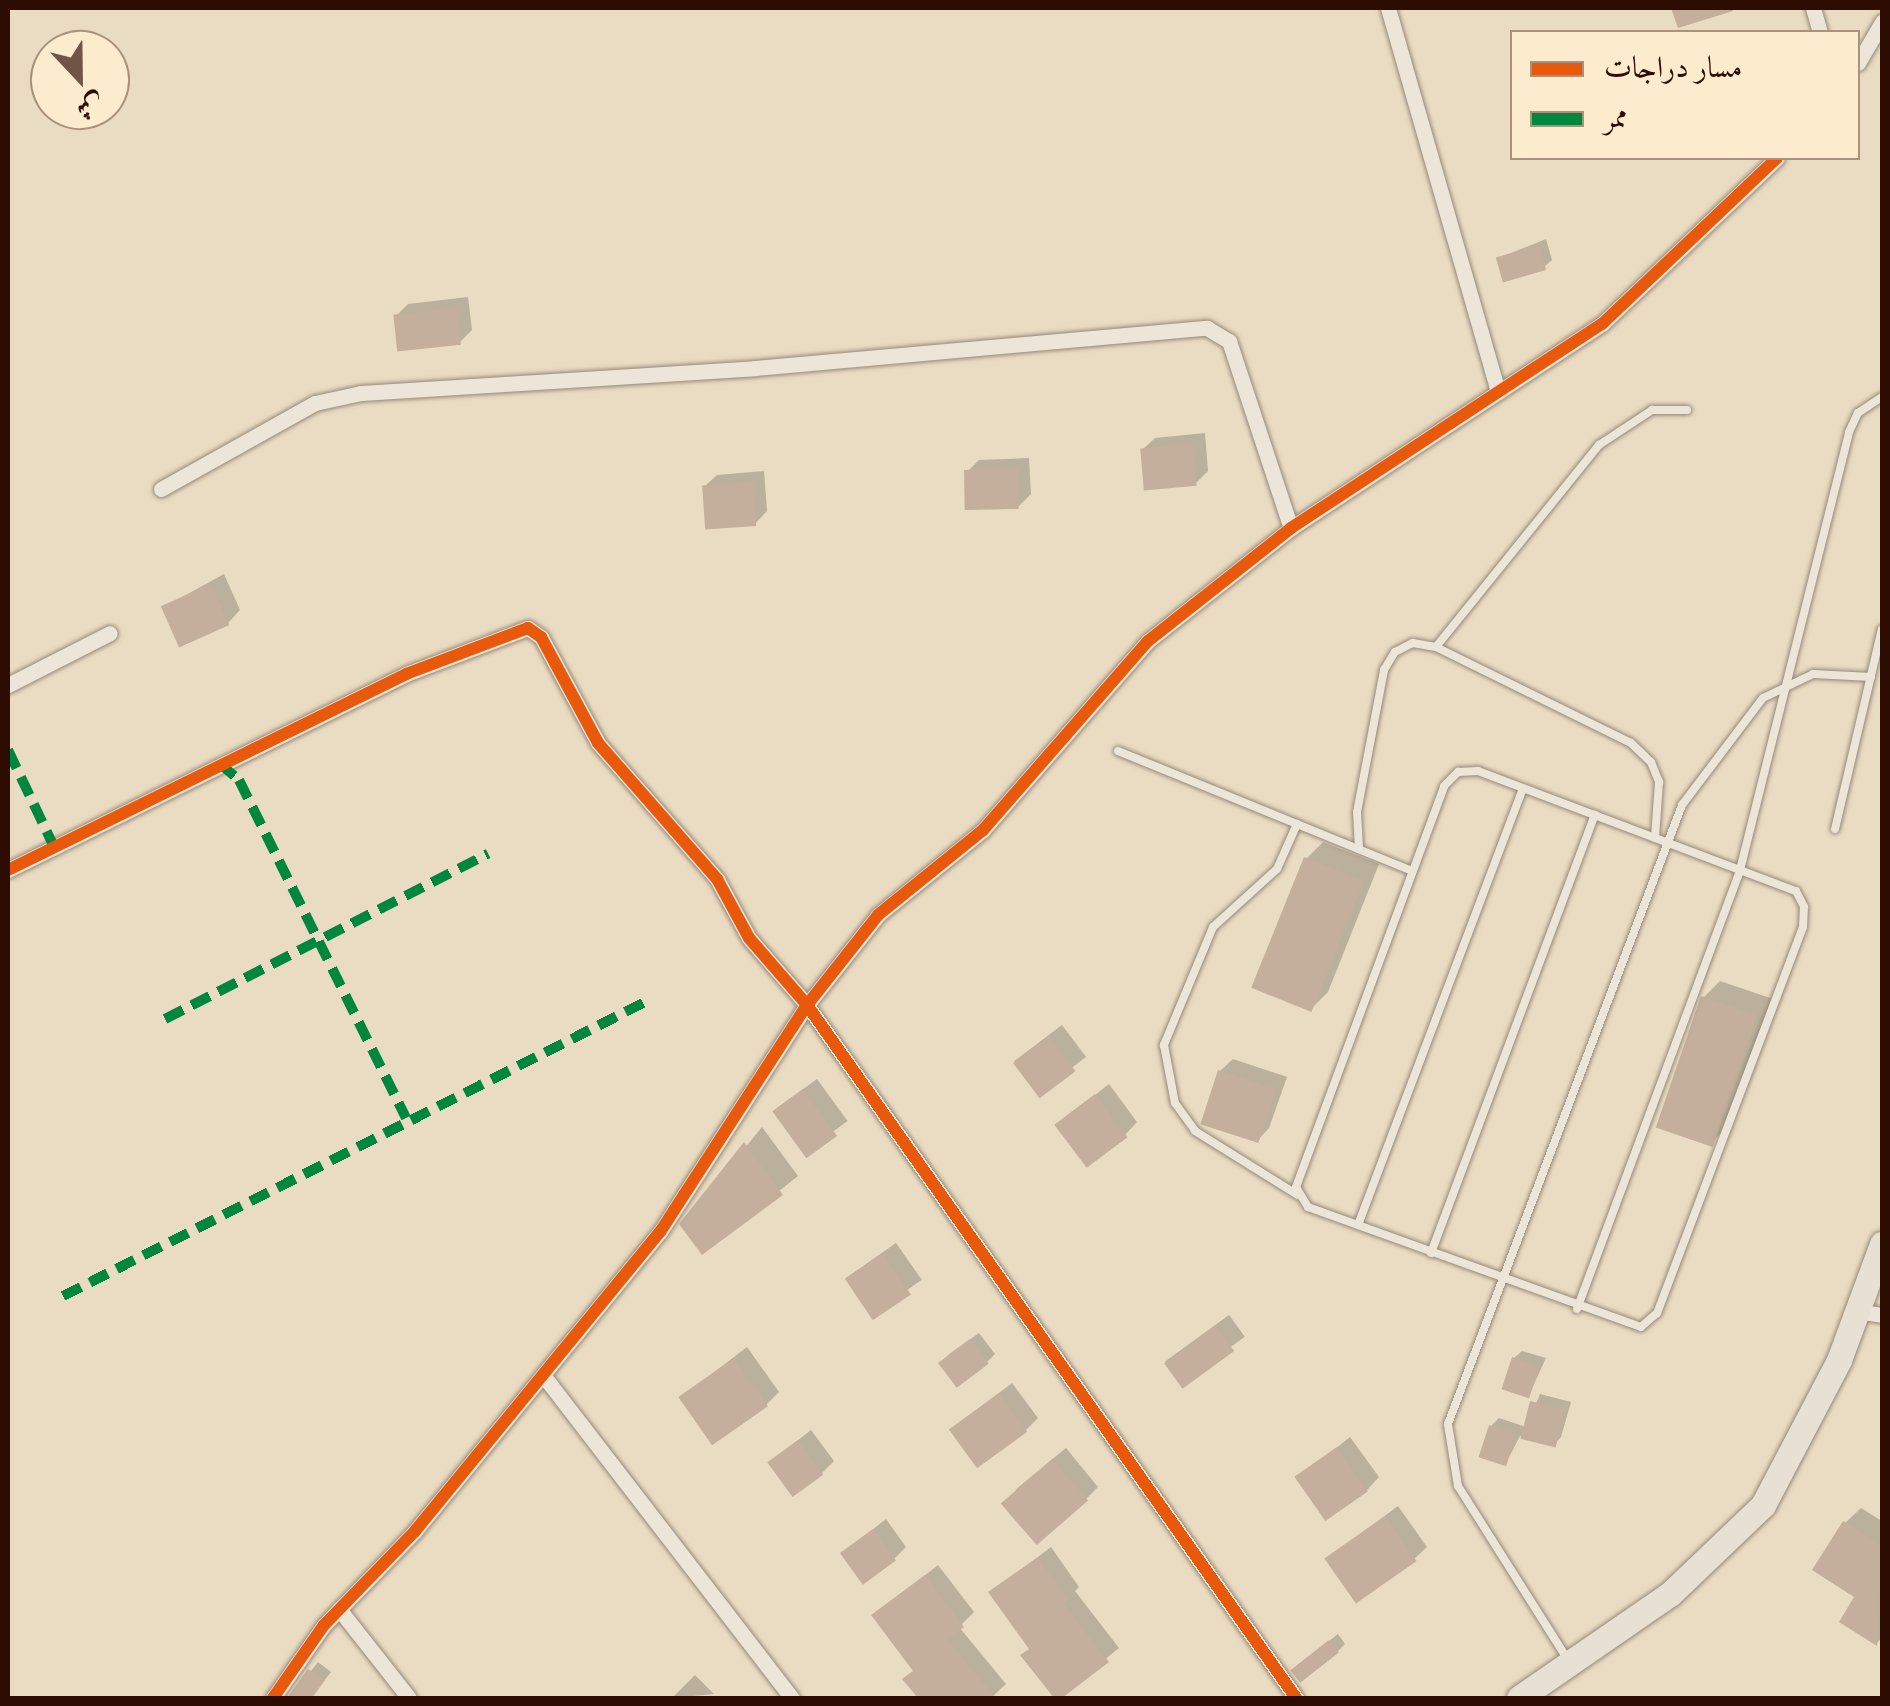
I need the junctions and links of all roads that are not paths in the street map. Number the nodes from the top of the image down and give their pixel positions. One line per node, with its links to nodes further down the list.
1 (1388, 8): 5 (street)
2 (1882, 22): 3 (street)
3 (1860, 60)
4 (1775, 160): 5 (street)
5 (1498, 392): 9 (street)
6 (1882, 397): 14 (lane)
7 (1687, 410): 12 (lane)
8 (161, 489): 9 (street)
9 (1292, 528): 27 (street)
10 (1882, 629): 13 (lane)
11 (110, 633): 15 (street)
12 (1436, 647): 21 (lane); 23 (lane)
13 (1871, 677): 14 (lane); 20 (lane)
14 (1786, 683): 22 (lane); 25 (lane)
15 (8, 686)
16 (1118, 751): 19 (lane)
17 (1524, 788): 18 (lane); 26 (lane); 29 (lane)
18 (1596, 815): 21 (lane); 31 (lane)
19 (1297, 824): 23 (lane); 28 (lane)
20 (1835, 828)
21 (1655, 838): 22 (lane)
22 (1670, 843): 25 (lane); 32 (lane)
23 (1359, 849): 26 (lane)
24 (8, 870): 27 (street)
25 (1740, 870): 33 (lane); 33 (lane)
26 (1412, 871): 28 (lane)
27 (807, 1005): 35 (street); 42 (street)
28 (1298, 1195): 29 (lane)
29 (1358, 1226): 31 (lane)
30 (1882, 1244): 34 (highway)
31 (1431, 1253): 32 (lane)
32 (1506, 1282): 33 (lane); 37 (lane)
33 (1577, 1309)
34 (1870, 1313): 37 (highway)
35 (543, 1375): 36 (street); 41 (street)
36 (339, 1610): 39 (street); 40 (street)
37 (1571, 1664): 38 (highway)
38 (1535, 1695)
39 (272, 1698)
40 (409, 1698)
41 (792, 1698)
42 (1296, 1698)

